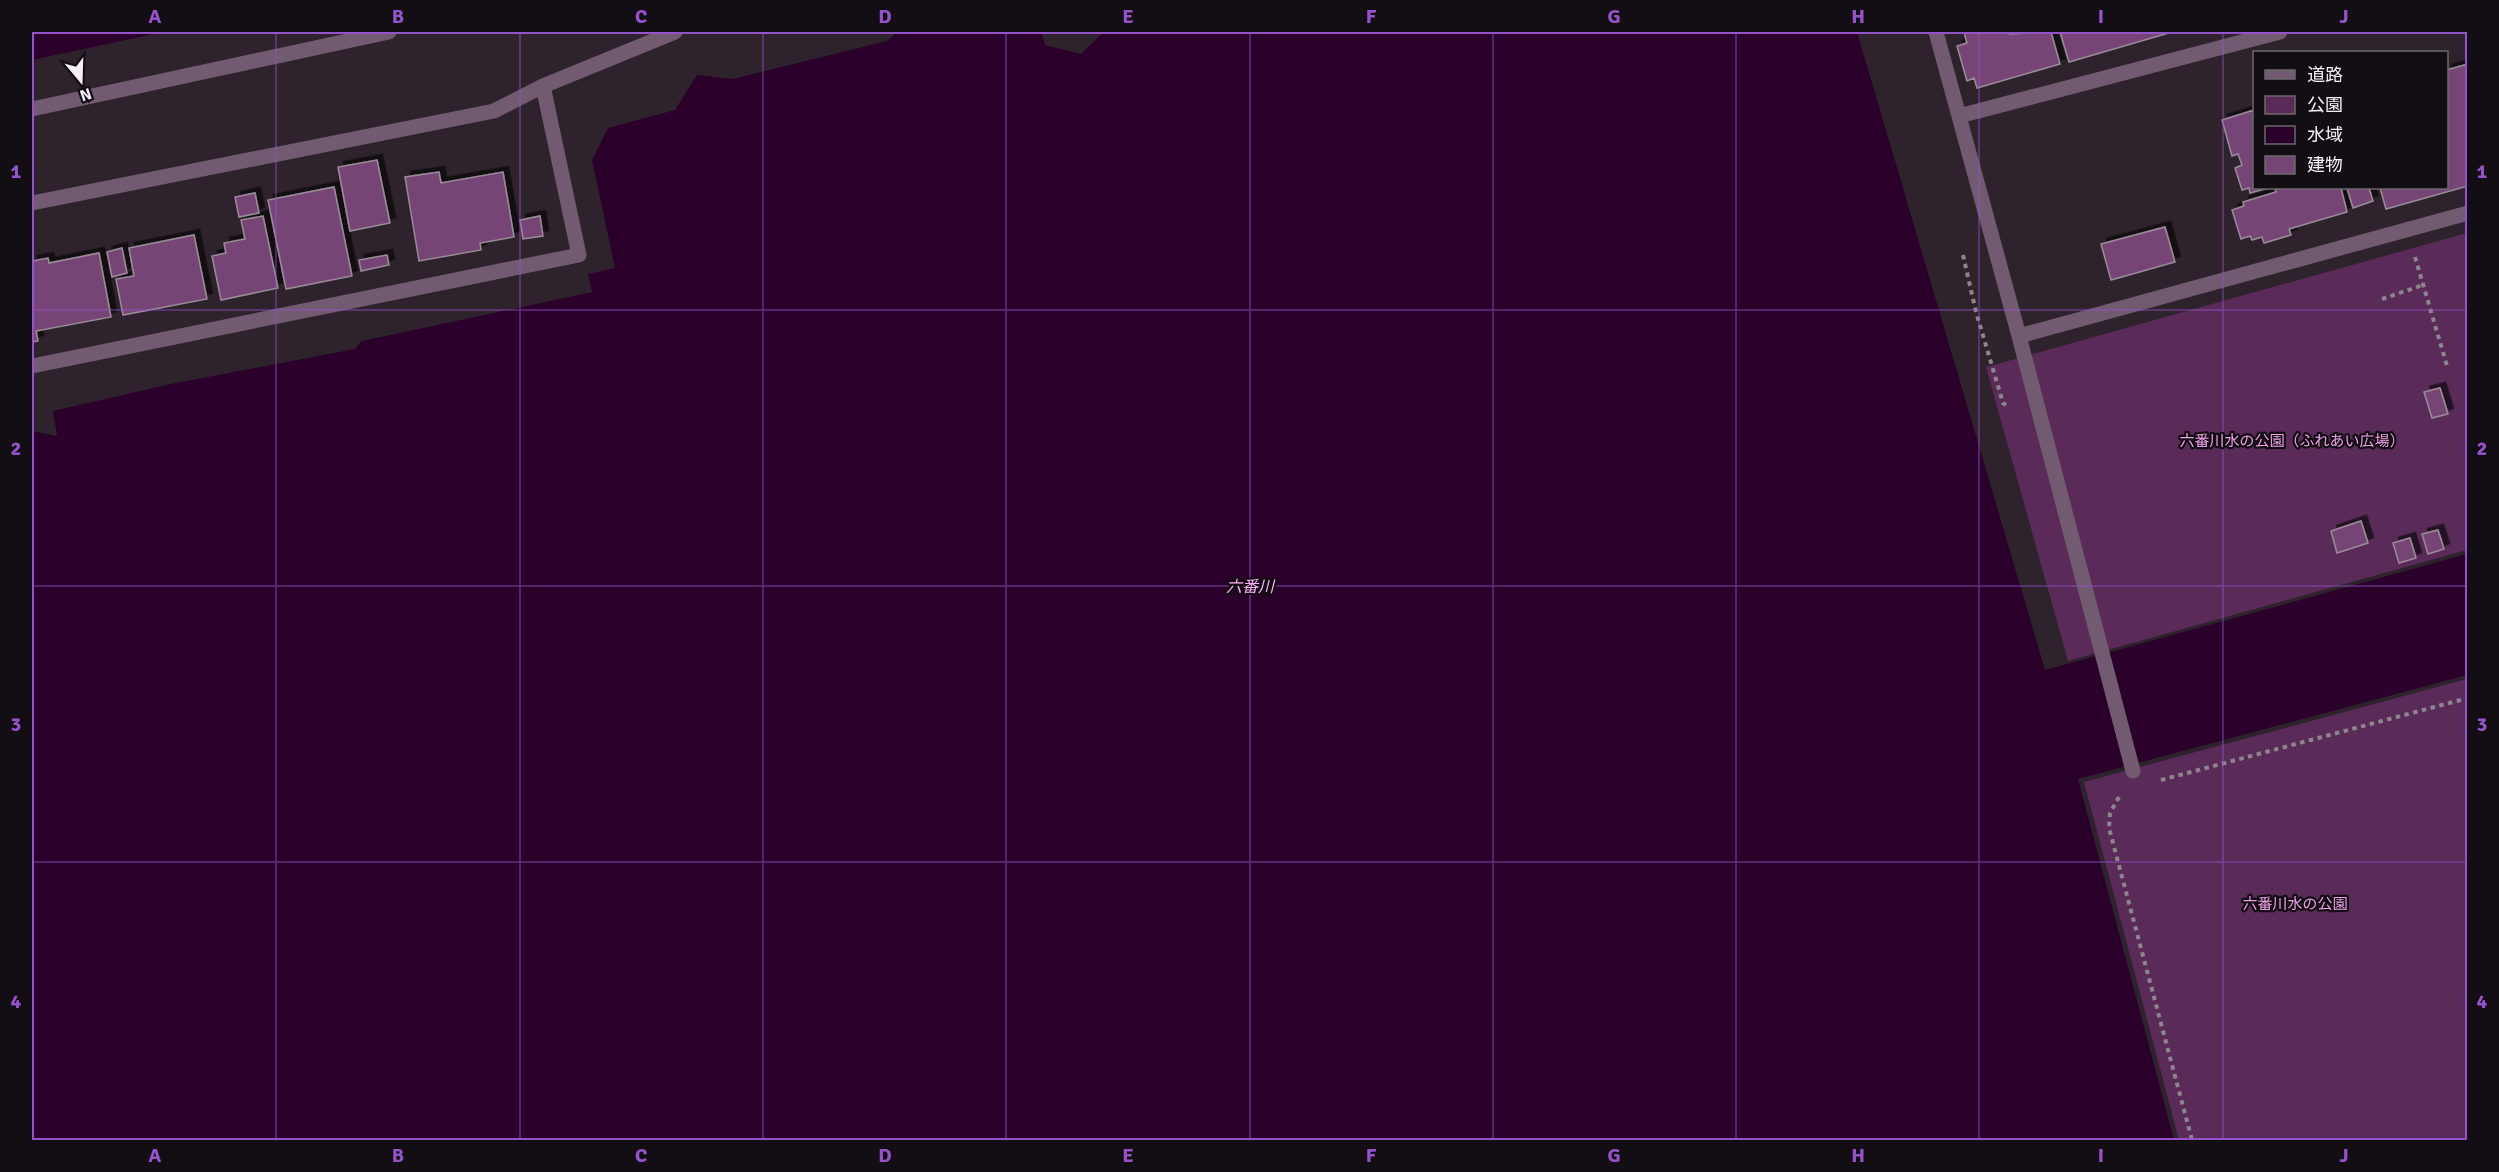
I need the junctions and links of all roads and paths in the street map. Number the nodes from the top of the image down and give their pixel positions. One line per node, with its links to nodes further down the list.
1 (388, 32): 6 (street)
2 (675, 32): 5 (street)
3 (1936, 32): 7 (street)
4 (2280, 32): 7 (street)
5 (543, 86): 8 (street); 14 (street)
6 (32, 109)
7 (1959, 116): 13 (street)
8 (32, 203)
9 (2468, 213): 10 (street)
10 (2407, 230): 11 (path); 13 (street)
11 (2423, 285): 12 (path); 15 (path)
12 (2382, 299)
13 (2019, 336): 17 (street)
14 (32, 366)
15 (2447, 366)
16 (2468, 698): 18 (path)
17 (2133, 771)
18 (2160, 780)
19 (2120, 796): 20 (path)
20 (2192, 1140)

